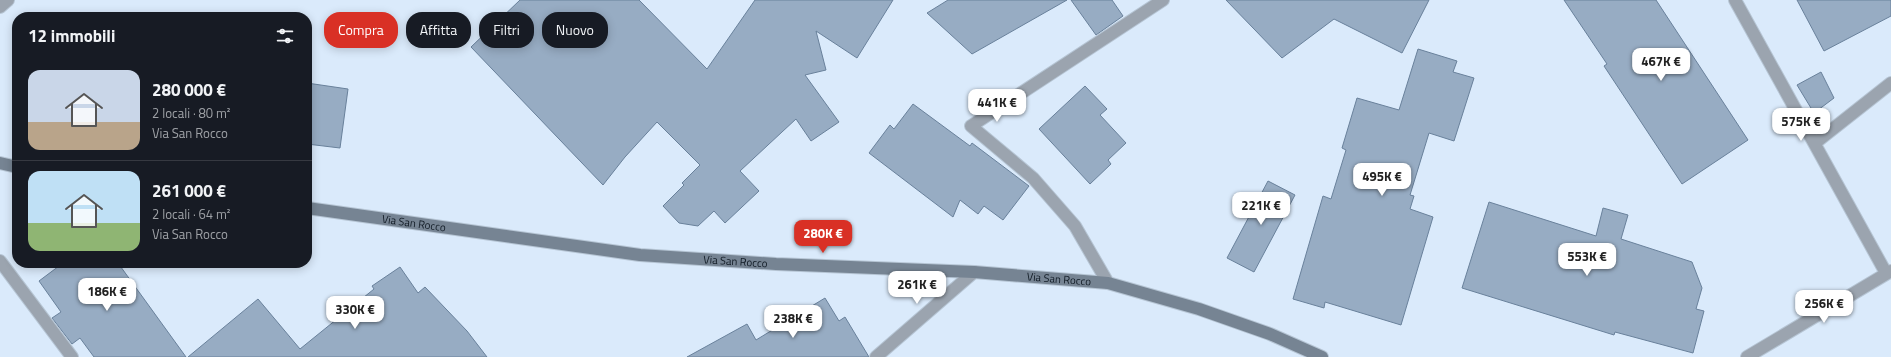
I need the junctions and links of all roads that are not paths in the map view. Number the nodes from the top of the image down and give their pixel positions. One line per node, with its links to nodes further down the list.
1 (8, 0): 4 (street)
2 (1163, 0): 13 (street)
3 (1735, 0): 6 (street)
4 (0, 7)
5 (1891, 83): 6 (street)
6 (1816, 143): 12 (street)
7 (0, 163): 8 (street)
8 (12, 166)
9 (312, 209): 11 (street, Via San Rocco)
10 (0, 261): 14 (street)
11 (974, 272): 13 (street, Via San Rocco); 15 (street)
12 (1888, 272): 17 (street)
13 (1108, 283): 16 (street, Via San Rocco)
14 (72, 357)
15 (876, 357)
16 (1322, 357)
17 (1747, 357)

